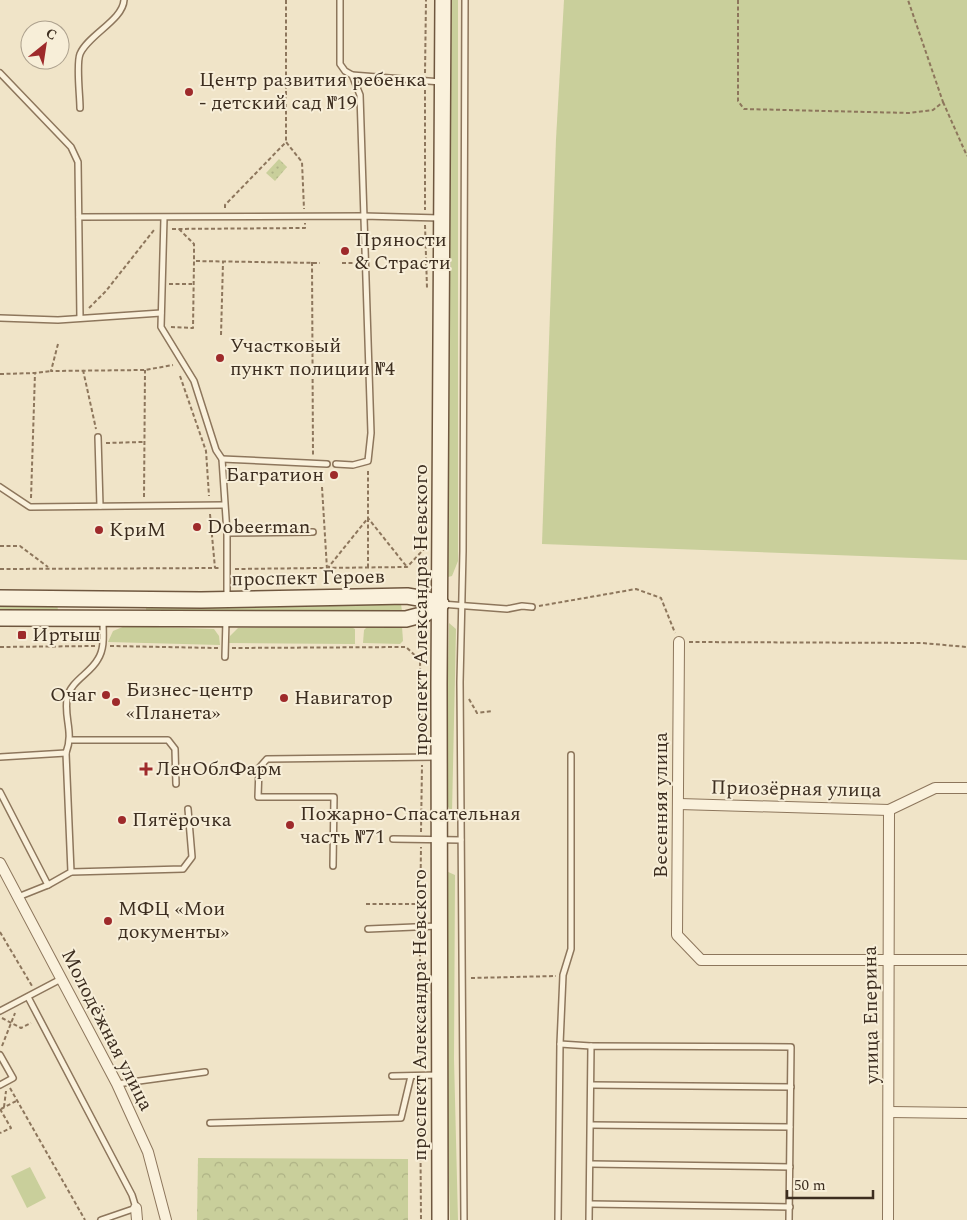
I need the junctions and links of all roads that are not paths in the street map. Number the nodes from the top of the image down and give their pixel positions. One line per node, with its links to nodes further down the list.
1 (124, 0): 8 (lane)
2 (340, 0): 6 (lane)
3 (443, 0): 7 (main road, проспект Александра Невского)
4 (465, 0): 28 (lane)
5 (0, 73): 10 (lane)
6 (352, 75): 7 (lane); 9 (lane)
7 (443, 82): 12 (main road, проспект Александра Невского)
8 (80, 108)
9 (363, 216): 11 (lane); 12 (lane); 19 (lane)
10 (79, 217): 11 (lane); 15 (lane)
11 (164, 218): 13 (lane)
12 (443, 218): 27 (main road, проспект Александра Невского)
13 (161, 313): 15 (lane); 17 (lane)
14 (0, 318): 15 (lane)
15 (80, 318)
16 (98, 437): 22 (lane)
17 (222, 459): 18 (lane); 21 (lane)
18 (327, 464)
19 (336, 464)
20 (0, 487): 22 (lane)
21 (224, 505): 22 (lane); 24 (lane)
22 (100, 506)
23 (313, 532): 24 (lane)
24 (227, 533): 26 (lane)
25 (0, 598): 26 (main road, проспект Героев)
26 (227, 599): 27 (main road, проспект Героев)
27 (441, 604): 28 (lane); 32 (main road, проспект Героев); 39 (main road, проспект Александра Невского)
28 (460, 605): 29 (lane); 48 (lane)
29 (532, 607)
30 (0, 618): 31 (main road, проспект Героев)
31 (103, 618): 32 (main road, проспект Героев); 35 (lane)
32 (226, 620): 34 (lane)
33 (679, 642): 43 (street, Весенняя улица)
34 (225, 657)
35 (71, 740): 36 (lane); 40 (lane)
36 (66, 753): 38 (lane); 51 (lane)
37 (571, 755): 61 (lane)
38 (0, 757)
39 (440, 757): 47 (main road, проспект Александра Невского); 50 (lane)
40 (176, 784)
41 (967, 788): 45 (street, Приозёрная улица)
42 (0, 792): 52 (lane)
43 (679, 804): 45 (street, Приозёрная улица); 56 (street, Весенняя улица)
44 (188, 809): 51 (lane)
45 (889, 810): 56 (street, улица Еперина)
46 (393, 839): 47 (lane)
47 (440, 840): 48 (lane); 54 (main road, проспект Александра Невского)
48 (461, 840): 86 (lane)
49 (0, 863): 53 (street, Молодёжная улица)
50 (333, 866)
51 (70, 872): 52 (lane)
52 (48, 885): 53 (lane)
53 (18, 897): 58 (street, Молодёжная улица)
54 (440, 926): 55 (lane); 65 (main road, проспект Александра Невского)
55 (368, 929)
56 (888, 960): 57 (street); 72 (street, улица Еперина)
57 (967, 960)
58 (62, 979): 59 (lane); 68 (street, Молодёжная улица)
59 (28, 997): 60 (lane); 81 (lane)
60 (0, 1011)
61 (560, 1044): 62 (lane); 87 (lane)
62 (590, 1046): 70 (lane); 71 (lane)
63 (0, 1055): 69 (lane)
64 (205, 1072): 68 (lane)
65 (439, 1075): 67 (lane); 85 (main road, проспект Александра Невского)
66 (392, 1076): 67 (lane)
67 (411, 1076): 74 (lane)
68 (117, 1084): 84 (street, Молодёжная улица)
69 (0, 1085)
70 (592, 1085): 71 (lane); 75 (lane)
71 (791, 1087): 76 (lane)
72 (890, 1112): 73 (street); 90 (street, улица Еперина)
73 (967, 1113)
74 (210, 1123)
75 (591, 1125): 76 (lane); 77 (lane)
76 (790, 1127): 78 (lane)
77 (591, 1164): 78 (lane); 79 (lane)
78 (790, 1167): 80 (lane)
79 (590, 1204): 80 (lane); 88 (lane)
80 (790, 1207): 89 (lane)
81 (136, 1208): 82 (lane); 83 (street)
82 (101, 1220)
83 (137, 1220)
84 (166, 1220)
85 (440, 1220)
86 (464, 1220)
87 (558, 1220)
88 (589, 1220)
89 (790, 1220)
90 (888, 1220)

